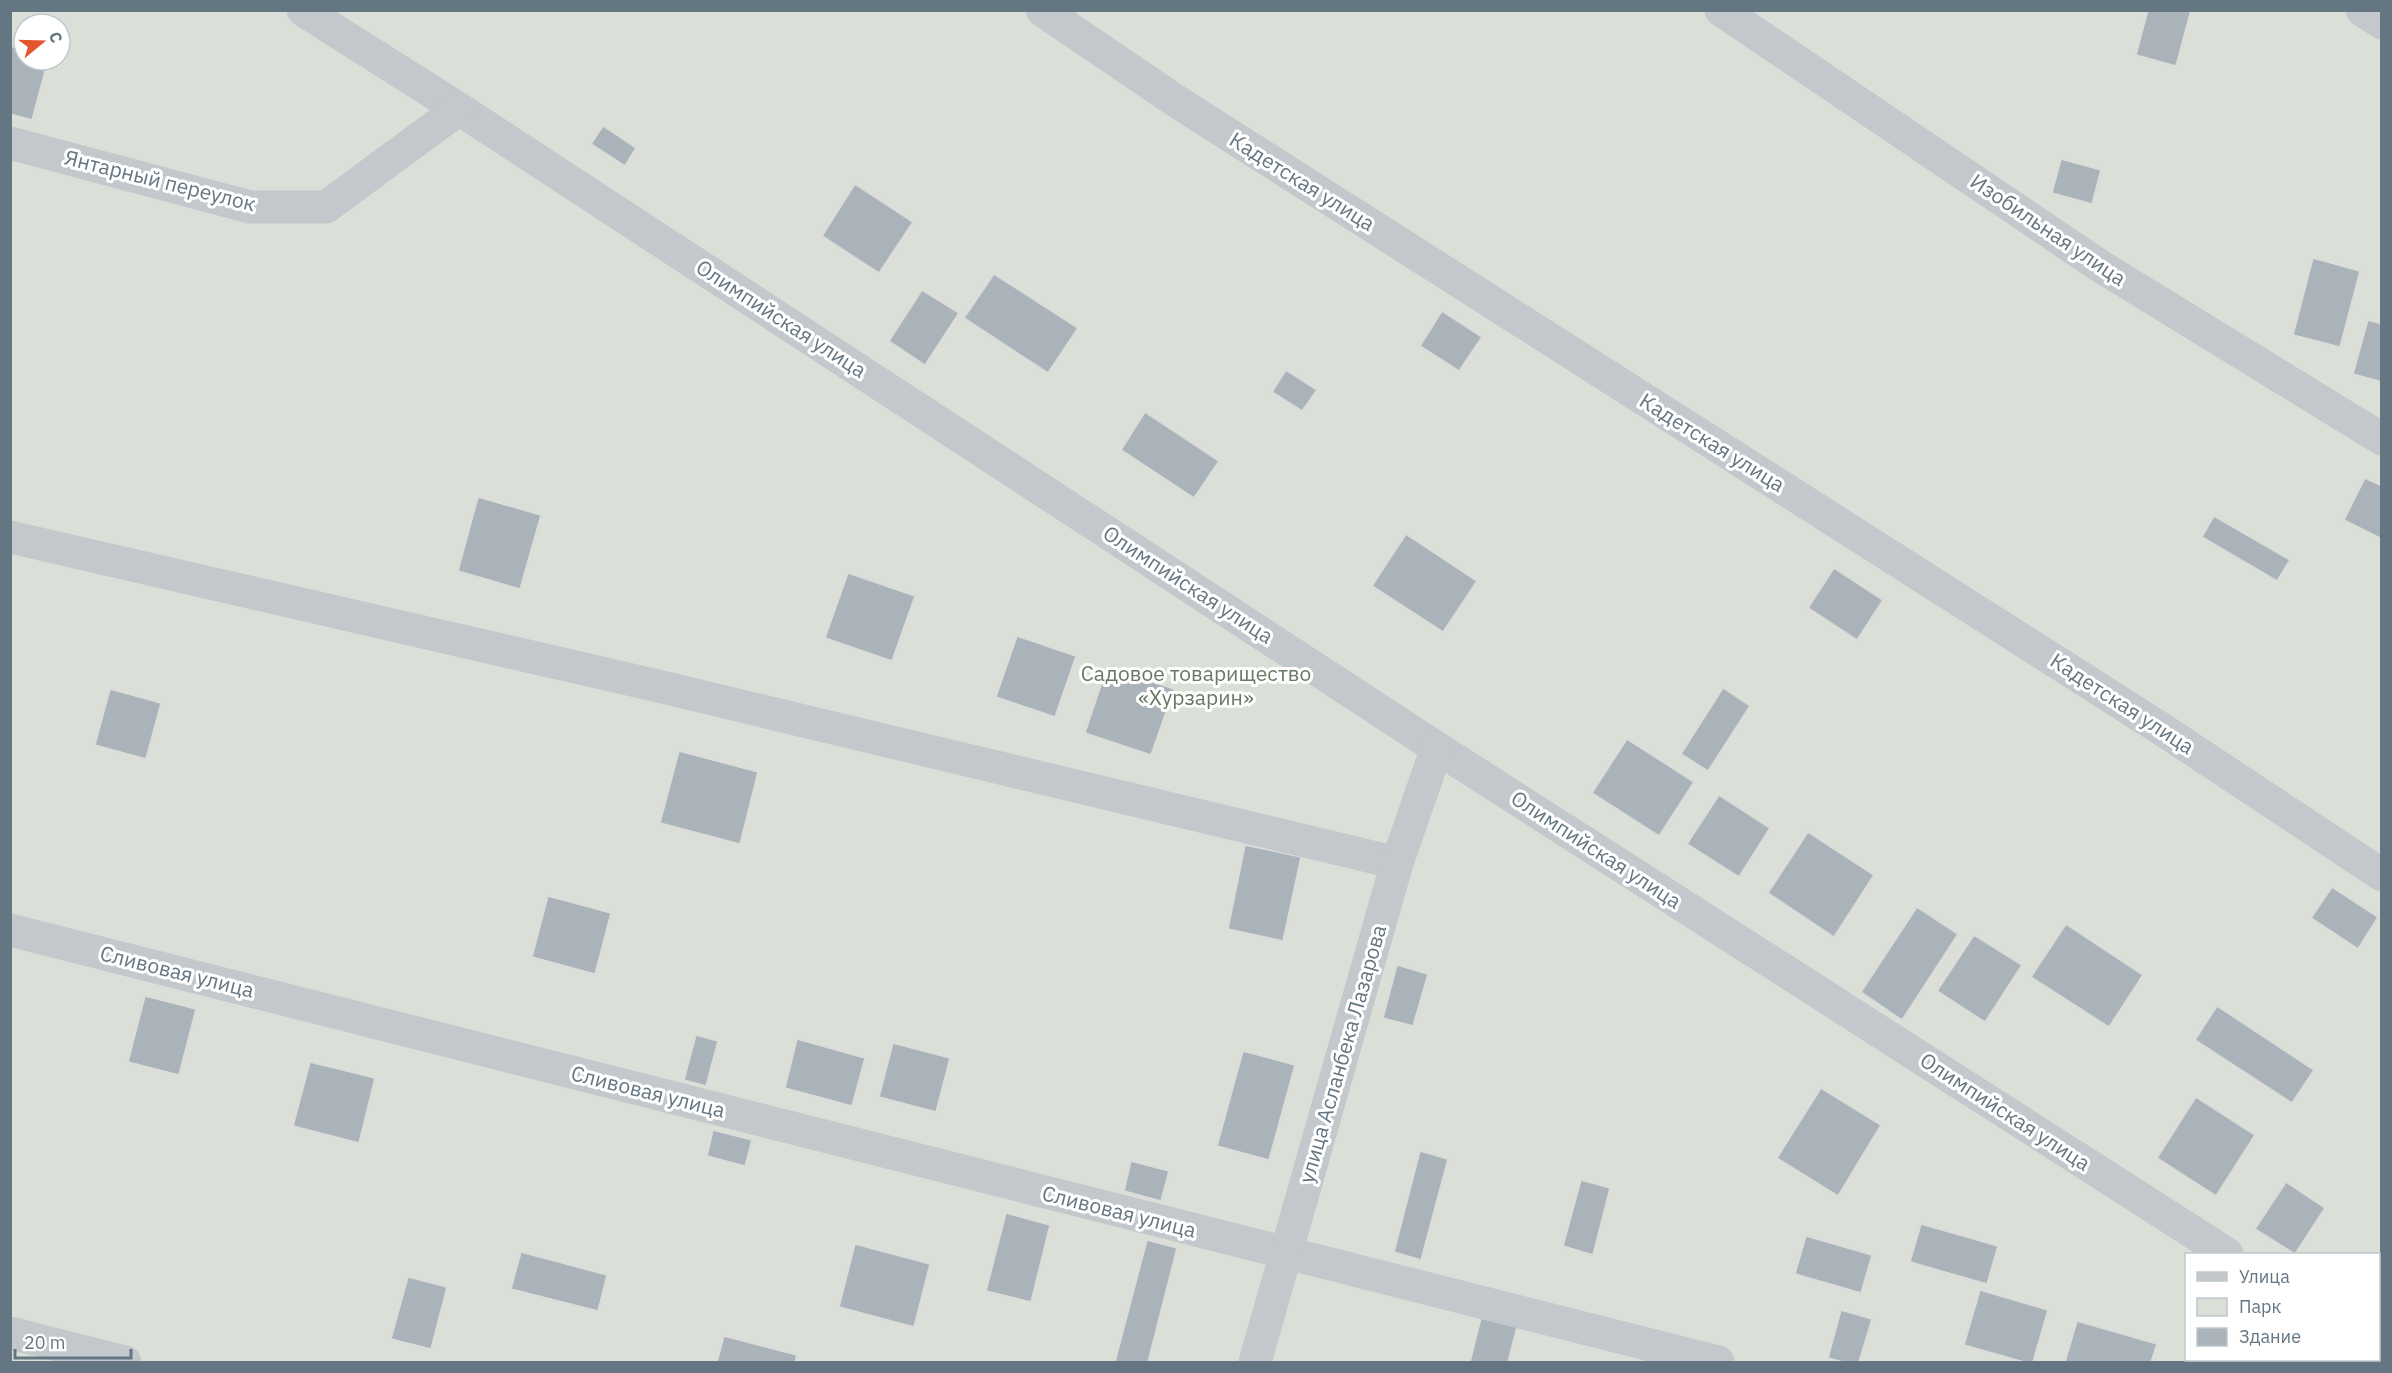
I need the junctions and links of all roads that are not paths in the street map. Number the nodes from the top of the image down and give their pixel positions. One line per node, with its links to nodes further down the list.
1 (303, 10): 6 (street, Олимпийская улица)
2 (1042, 10): 12 (street, Кадетская улица)
3 (1721, 10): 8 (street, Изобильная улица)
4 (2362, 10): 5 (street)
5 (2382, 23)
6 (459, 109): 7 (street, Янтарный переулок); 10 (street, Олимпийская улица)
7 (10, 143)
8 (2382, 439)
9 (10, 537): 11 (street)
10 (1437, 748): 11 (street, улица Асланбека Лазарова); 14 (street, Олимпийская улица)
11 (1397, 863): 15 (street, улица Асланбека Лазарова)
12 (2382, 875)
13 (10, 930): 15 (street, Сливовая улица)
14 (2225, 1253)
15 (1286, 1254): 18 (street, улица Асланбека Лазарова); 19 (street)
16 (10, 1333): 17 (street)
17 (125, 1362)
18 (1255, 1362)
19 (1718, 1362)

